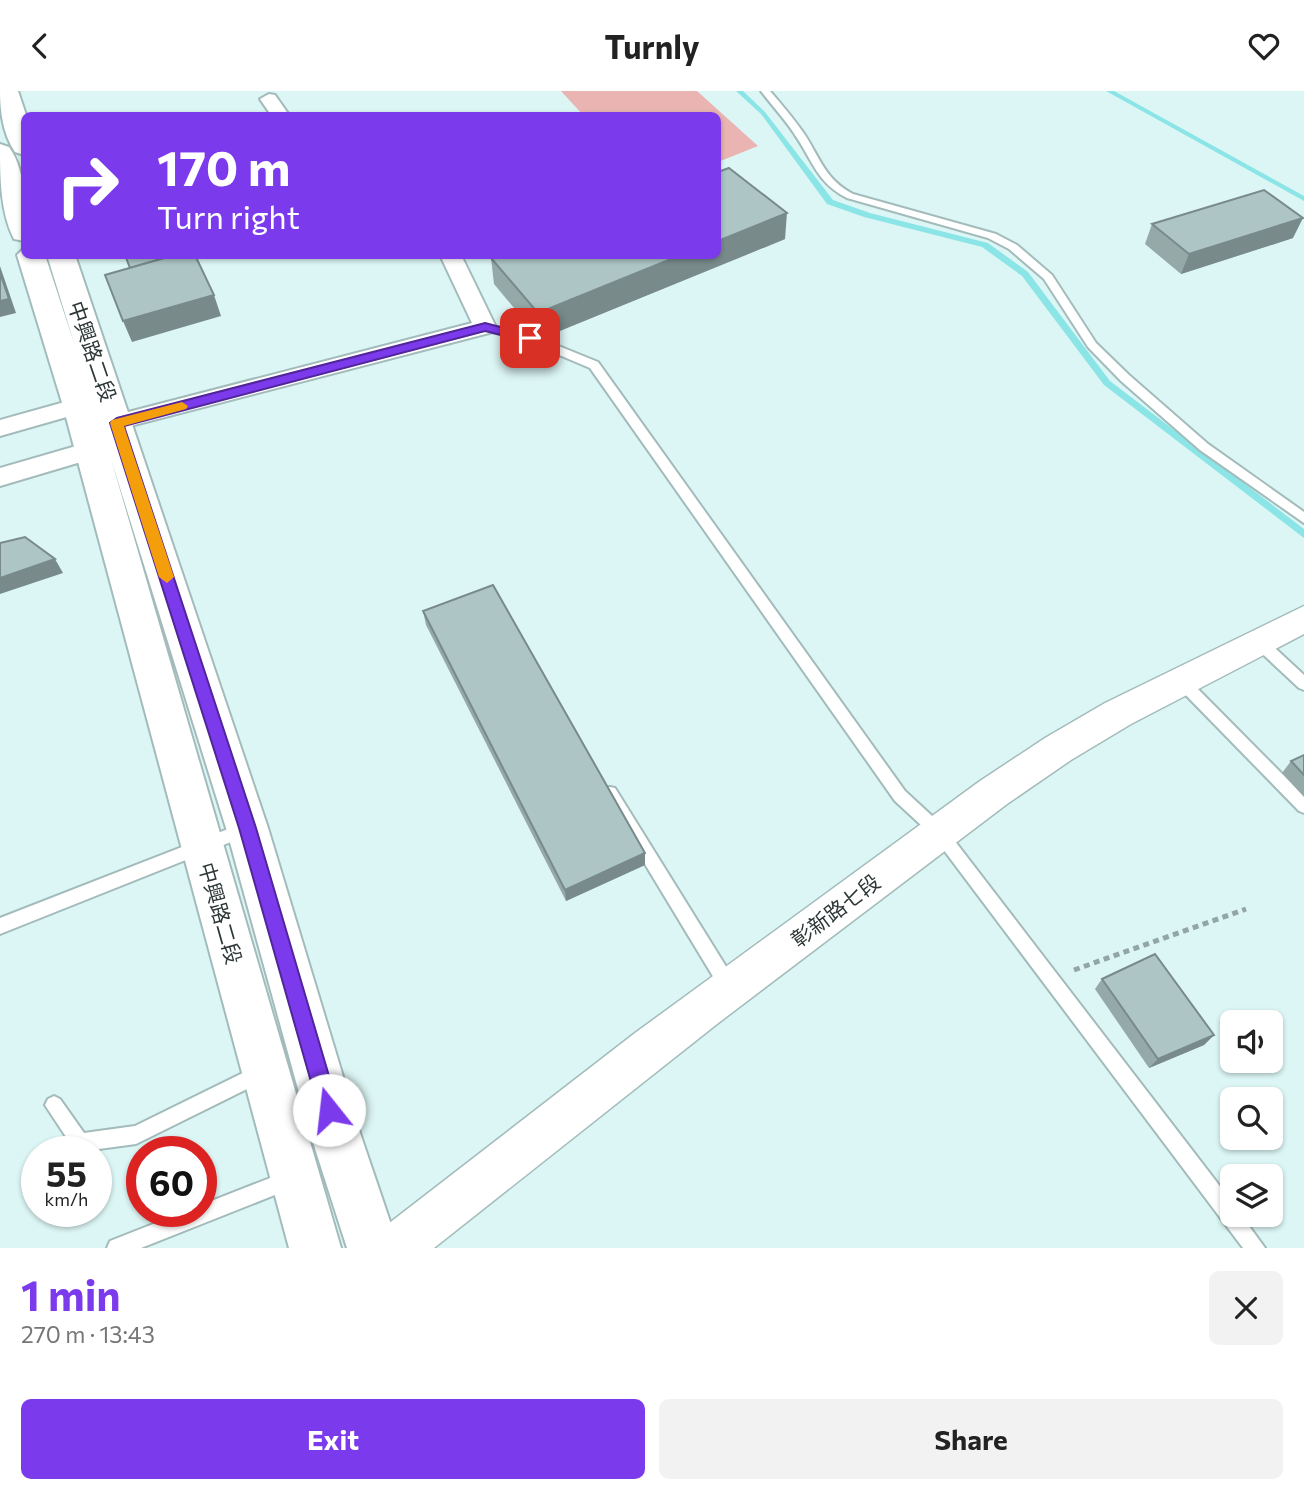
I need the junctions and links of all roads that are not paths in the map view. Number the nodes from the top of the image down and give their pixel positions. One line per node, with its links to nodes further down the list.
1 (6, 91): 5 (main road)
2 (765, 91): 16 (lane)
3 (269, 99): 4 (street)
4 (278, 112)
5 (21, 138)
6 (0, 152): 7 (main road)
7 (21, 223)
8 (32, 259): 12 (main road, 中興路二段)
9 (62, 259): 14 (main road, 中興路二段)
10 (452, 259): 11 (street)
11 (485, 327): 14 (street); 24 (lane)
12 (79, 406): 13 (street); 14 (main road, 中興路二段)
13 (0, 428)
14 (104, 437): 15 (street); 23 (main road, 中興路二段); 25 (main road, 中興路二段)
15 (0, 477)
16 (1304, 519)
17 (1304, 619): 18 (street, 彰新路七段)
18 (1259, 642): 19 (street, 彰新路七段); 20 (lane)
19 (1181, 681): 22 (lane); 24 (street, 彰新路七段)
20 (1304, 684)
21 (599, 775): 27 (lane)
22 (1304, 806)
23 (247, 828): 25 (lane); 33 (main road, 中興路二段)
24 (939, 832): 27 (street, 彰新路七段); 35 (lane)
25 (202, 845): 26 (lane); 28 (main road, 中興路二段)
26 (0, 926)
27 (730, 988): 34 (street, 彰新路七段)
28 (265, 1071): 29 (lane); 30 (main road, 中興路二段)
29 (54, 1105)
30 (295, 1177): 31 (lane); 32 (main road, 中興路二段)
31 (117, 1248)
32 (315, 1248)
33 (373, 1248)
34 (396, 1248)
35 (1255, 1248)

